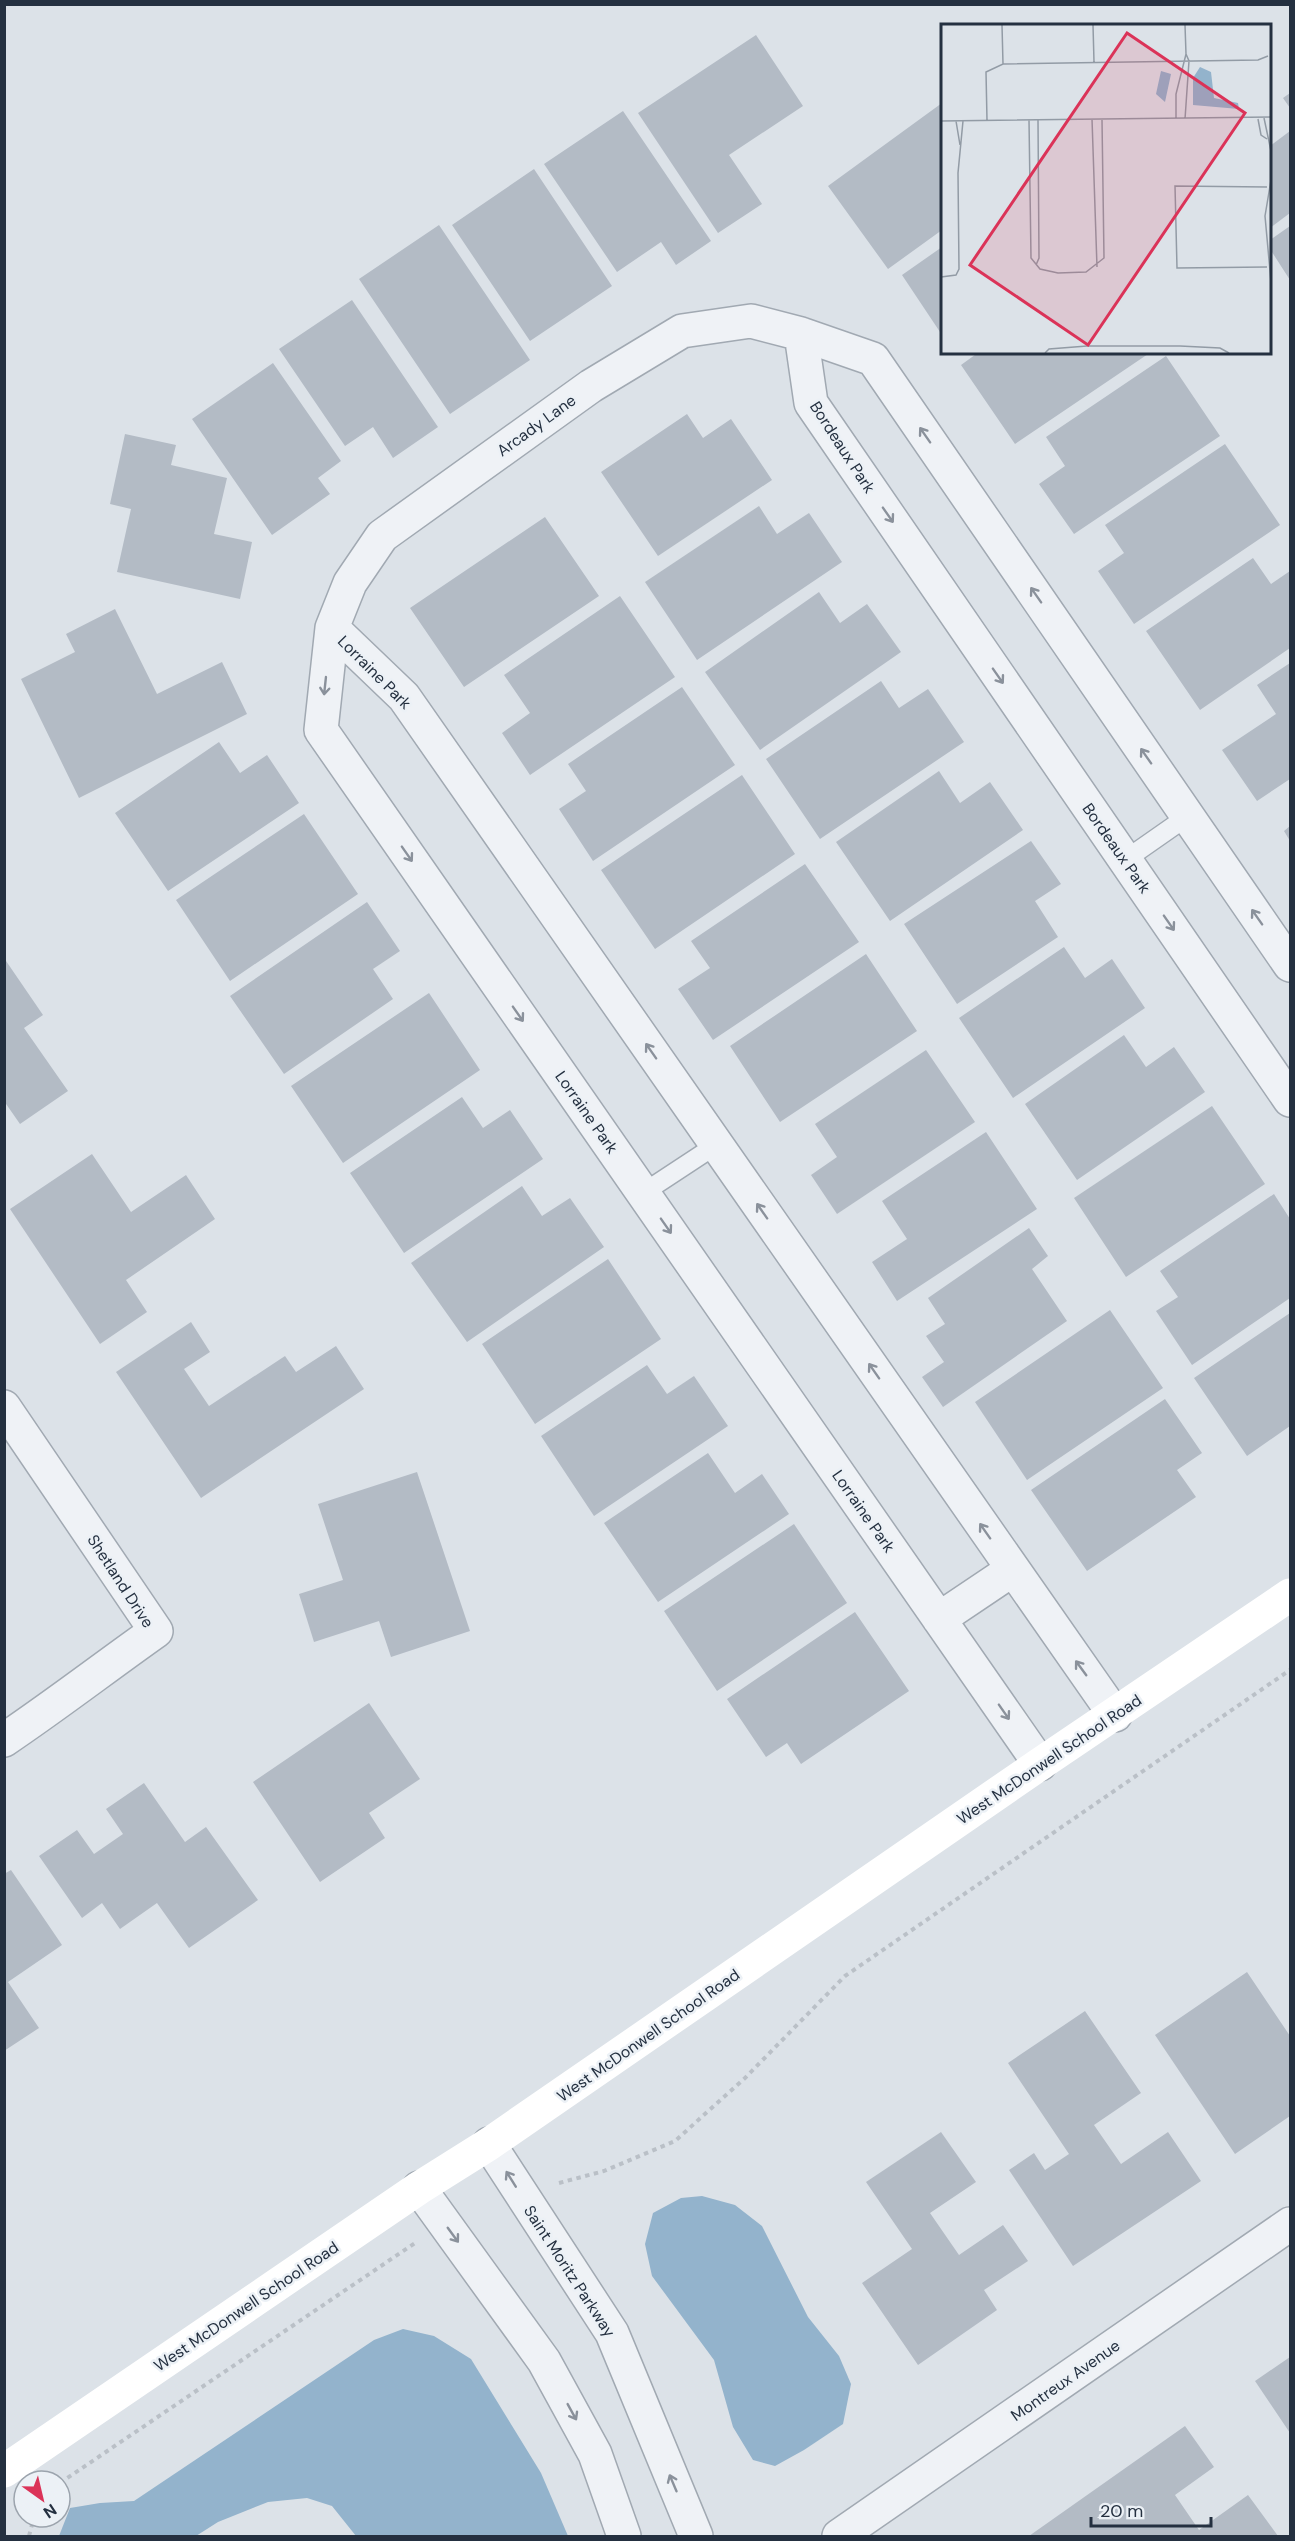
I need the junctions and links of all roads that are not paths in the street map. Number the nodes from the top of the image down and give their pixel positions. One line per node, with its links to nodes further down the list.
1 (801, 334): 2 (street, Arcady Lane); 3 (street, one-way to 1); 4 (street, Bordeaux Park, one-way to 4)
2 (332, 628): 7 (street, Lorraine Park, one-way to 2); 8 (street, Lorraine Park, one-way to 8)
3 (1188, 816): 4 (lane); 5 (street, one-way to 3)
4 (1125, 860): 6 (street, Bordeaux Park, one-way to 6)
5 (1290, 965)
6 (1290, 1100)
7 (716, 1144): 8 (lane); 10 (street, Lorraine Park, one-way to 7)
8 (643, 1193): 12 (street, Lorraine Park, one-way to 12)
9 (4, 1407): 14 (street, Shetland Drive)
10 (1012, 1570): 12 (street); 13 (street, Lorraine Park, one-way to 10)
11 (1290, 1595): 13 (main road, West McDonwell School Road)
12 (939, 1619): 15 (street, Lorraine Park, one-way to 15)
13 (1115, 1715): 15 (main road, West McDonwell School Road)
14 (4, 1740)
15 (1040, 1764): 16 (main road, West McDonwell School Road)
16 (489, 2145): 17 (main road, West McDonwell School Road); 21 (street, Saint Moritz Parkway, one-way to 16)
17 (418, 2188): 19 (main road, West McDonwell School Road); 20 (street, one-way to 20)
18 (1290, 2224): 22 (street, Montreux Avenue)
19 (4, 2471)
20 (624, 2536)
21 (696, 2536)
22 (839, 2536)

